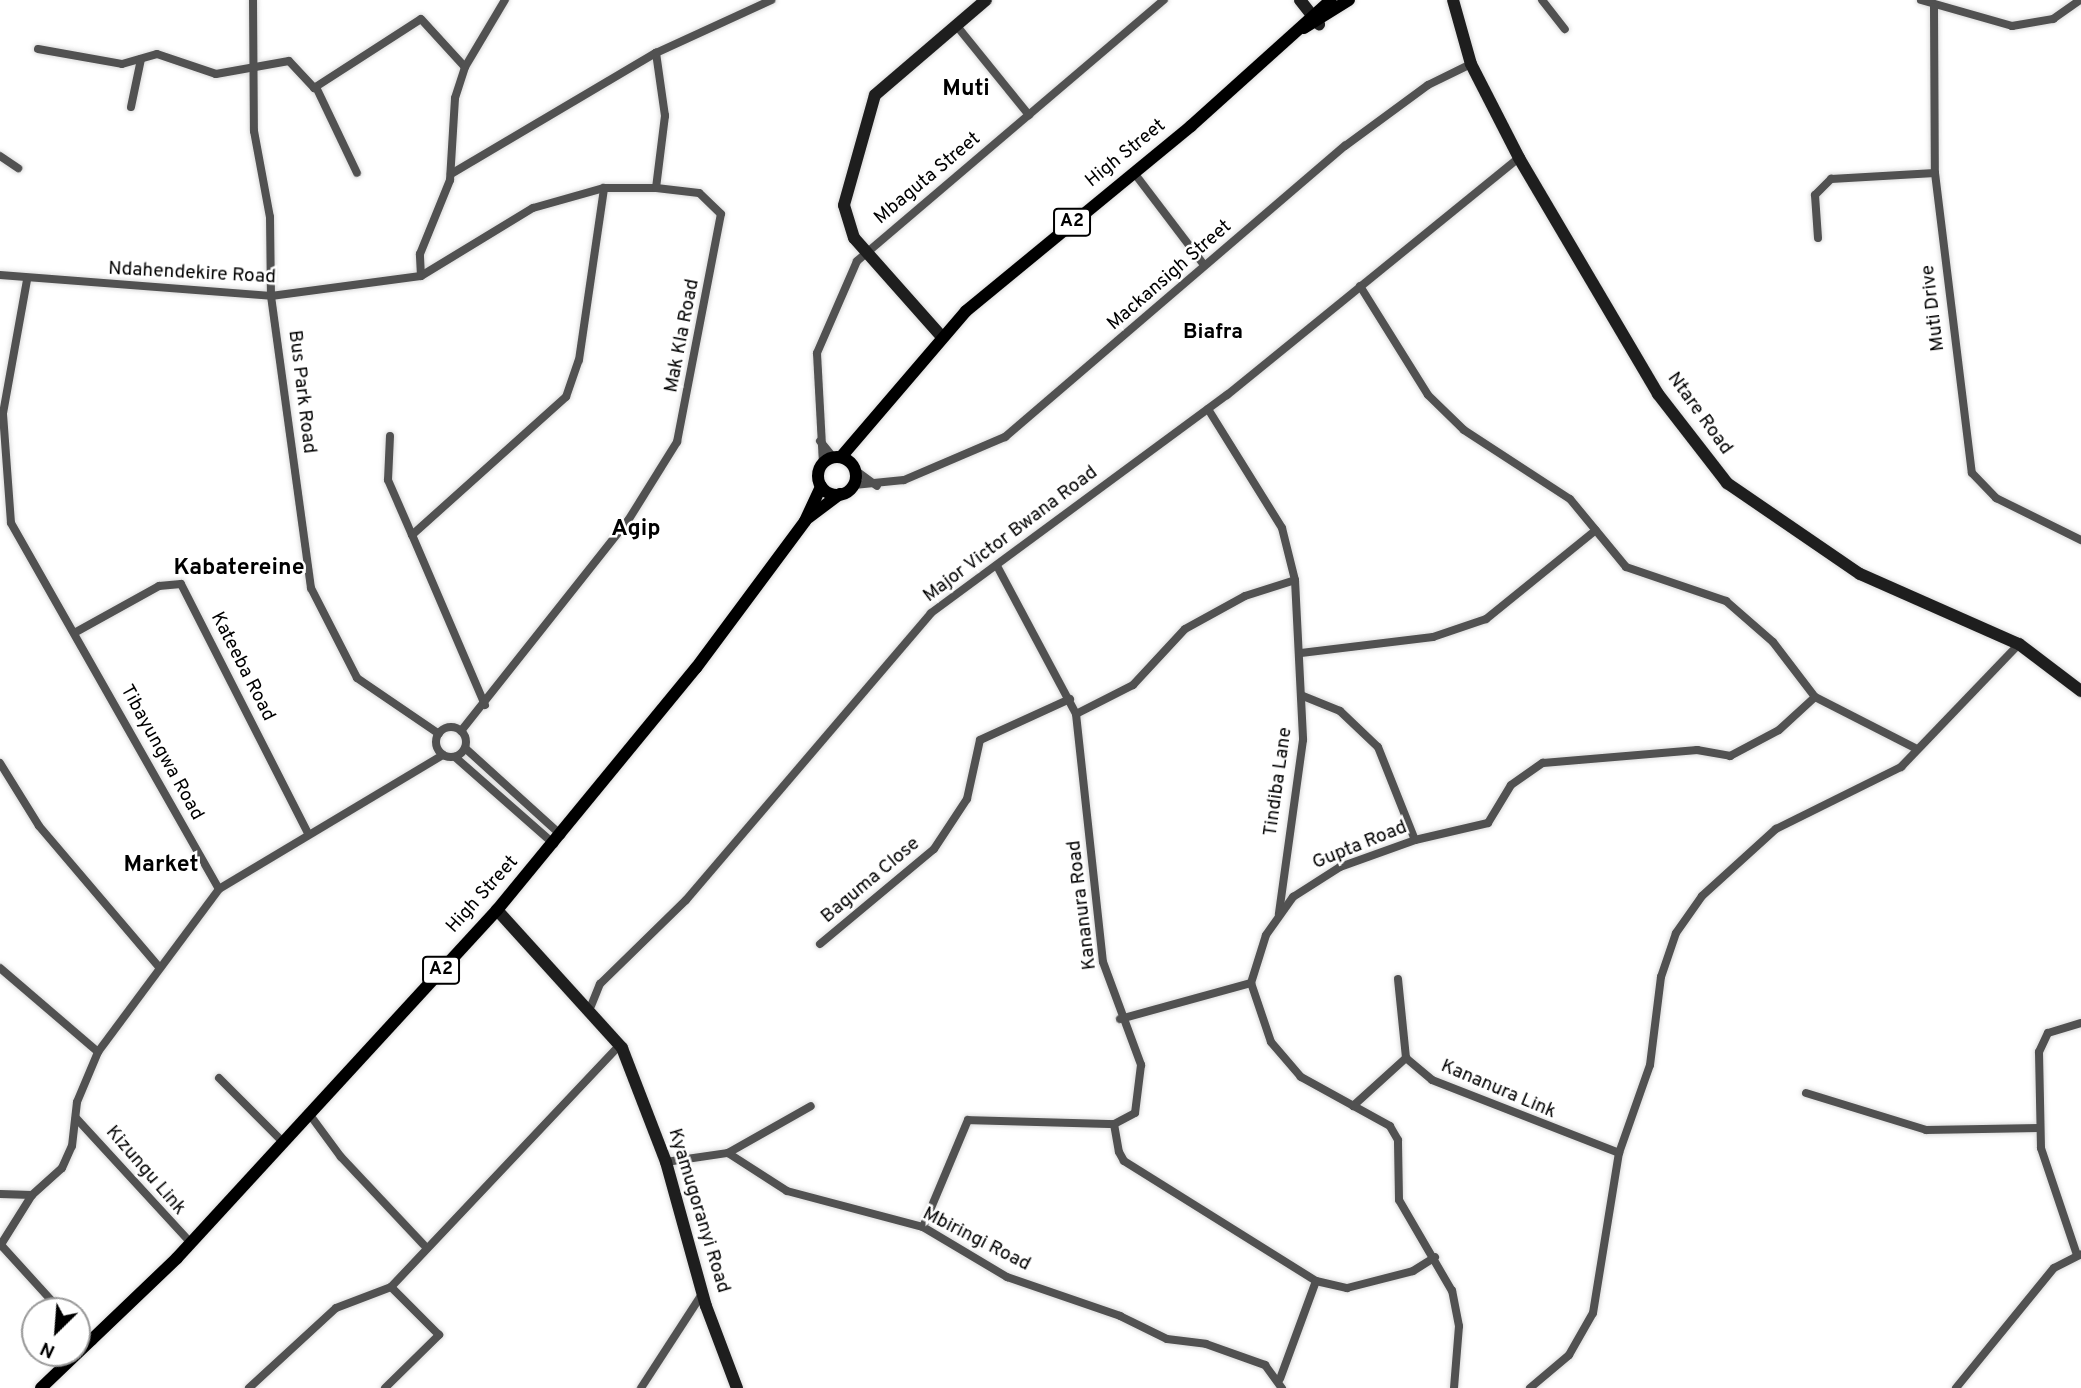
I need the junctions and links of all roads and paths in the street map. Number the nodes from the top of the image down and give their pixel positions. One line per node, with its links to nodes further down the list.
1 (253, 0): 22 (street, Bus Park Road)
2 (505, 0): 21 (street)
3 (771, 0): 18 (street)
4 (986, 0): 15 (main road)
5 (1164, 0): 25 (street, Mbaguta Street)
6 (1300, 0): 14 (main road)
7 (1331, 0): 14 (main road, High Street / A2)
8 (1349, 0): 14 (main road, High Street / A2)
9 (1454, 0): 20 (main road, Ntare Road)
10 (1542, 0): 16 (street)
11 (1921, 0): 13 (street)
12 (2080, 0): 13 (street)
13 (1934, 8): 30 (street, Muti Drive)
14 (1316, 19): 32 (main road, High Street / A2)
15 (956, 25): 25 (street); 36 (main road)
16 (1565, 29)
17 (38, 49): 19 (street)
18 (656, 53): 31 (street); 34 (street)
19 (141, 59): 22 (street); 24 (street)
20 (1471, 64): 27 (main road, Ntare Road); 37 (street, Mackansigh Street)
21 (465, 67): 23 (street); 31 (street)
22 (251, 73): 23 (street); 42 (street, Bus Park Road)
23 (316, 87): 29 (street)
24 (131, 107)
25 (1029, 115): 36 (street, Mbaguta Street)
26 (0, 156): 28 (street)
27 (1519, 158): 41 (street, Major Victor Bwana Road); 60 (main road, Ntare Road)
28 (18, 168)
29 (357, 173)
30 (1935, 173): 35 (street); 56 (street, Muti Drive)
31 (451, 174): 39 (street)
32 (1135, 174): 37 (street); 43 (main road, High Street / A2)
33 (604, 188): 34 (street); 39 (street); 55 (street)
34 (656, 188): 66 (street, Mak Kla Road)
35 (1818, 238)
36 (865, 252): 43 (main road); 47 (street, Mbaguta Street)
37 (1204, 265): 51 (street, Mackansigh Street)
38 (0, 275): 40 (street, Ndahendekire Road)
39 (421, 275): 42 (street, Ndahendekire Road)
40 (27, 280): 42 (street, Ndahendekire Road); 59 (street, Tibayungwa Road)
41 (1360, 286): 44 (street, Major Victor Bwana Road); 54 (street)
42 (271, 296): 69 (street, Bus Park Road)
43 (942, 337): 46 (main road, High Street / A2)
44 (1208, 409): 57 (street, Major Victor Bwana Road); 58 (street, Tindiba Lane)
45 (390, 436): 55 (street)
46 (863, 438): 47 (main road, High Street / A2); 48 (main road, High Street / A2)
47 (833, 459): 48 (main road); 50 (main road, A2)
48 (854, 468): 49 (main road, A2); 51 (street)
49 (853, 485): 51 (street, Mackansigh Street); 52 (main road, A2)
50 (821, 486): 52 (main road); 53 (main road, High Street / A2)
51 (877, 486)
52 (840, 494): 53 (main road, High Street / A2)
53 (805, 520): 77 (main road, High Street / A2)
54 (1596, 530): 61 (street); 64 (street)
55 (412, 535): 66 (street)
56 (2081, 540)
57 (997, 566): 65 (street, Kananura Road); 86 (street, Major Victor Bwana Road)
58 (1295, 580): 61 (street, Tindiba Lane); 67 (street)
59 (76, 632): 75 (street, Kateeba Road); 78 (street, Tibayungwa Road)
60 (2020, 644): 62 (main road, Ntare Road); 71 (street)
61 (1301, 653): 63 (street, Tindiba Lane)
62 (2081, 691)
63 (1303, 696): 76 (street); 80 (street, Tindiba Lane)
64 (1815, 697): 71 (street); 76 (street, Gupta Road)
65 (1070, 699): 67 (street, Kananura Road); 81 (street, Baguma Close)
66 (485, 705): 68 (street, Mak Kla Road)
67 (1076, 714): 87 (street, Kananura Road)
68 (461, 731): 69 (street); 70 (street)
69 (439, 734): 72 (street)
70 (465, 748): 73 (street); 77 (street)
71 (1917, 750): 102 (street)
72 (443, 755): 73 (street); 75 (street)
73 (455, 757): 77 (street)
74 (0, 763): 82 (street)
75 (308, 833): 78 (street)
76 (1415, 839): 80 (street, Gupta Road)
77 (557, 840): 79 (main road, High Street / A2)
78 (219, 889): 82 (street)
79 (497, 910): 86 (main road, Kyamugoranyi Road); 96 (main road, High Street / A2)
80 (1279, 914): 85 (street, Gupta Road)
81 (820, 944)
82 (158, 966): 90 (street)
83 (0, 968): 90 (street)
84 (1398, 979): 91 (street)
85 (1251, 983): 87 (street); 94 (street)
86 (591, 1006): 89 (main road, Kyamugoranyi Road)
87 (1119, 1019): 98 (street, Kananura Road)
88 (2081, 1023): 99 (street)
89 (620, 1045): 103 (main road, Kyamugoranyi Road); 109 (street)
90 (98, 1052): 97 (street)
91 (1406, 1058): 94 (street); 102 (street, Kananura Link)
92 (219, 1078): 100 (street)
93 (1806, 1093): 99 (street)
94 (1353, 1105): 111 (street)
95 (811, 1106): 101 (street)
96 (310, 1115): 100 (main road, High Street / A2); 109 (street)
97 (76, 1118): 105 (street); 107 (street, Kizungu Link)
98 (1114, 1124): 106 (street); 112 (street)
99 (2039, 1128): 110 (street)
100 (284, 1143): 107 (main road, High Street / A2)
101 (727, 1153): 103 (street); 106 (street, Mbiringi Road)
102 (1619, 1153): 125 (street)
103 (666, 1162): 114 (main road, Kyamugoranyi Road)
104 (0, 1194): 105 (street)
105 (32, 1195): 108 (street)
106 (923, 1227): 118 (street, Mbiringi Road)
107 (191, 1243): 117 (main road, High Street / A2)
108 (0, 1245): 115 (street)
109 (424, 1245): 113 (street)
110 (2079, 1255): 126 (street)
111 (1435, 1257): 112 (street); 124 (street)
112 (1316, 1281): 118 (street)
113 (390, 1287): 120 (street); 121 (street)
114 (702, 1293): 122 (street); 123 (main road, Kyamugoranyi Road)
115 (48, 1297)
116 (91, 1339): 117 (street)
117 (95, 1343): 119 (main road, High Street / A2)
118 (1281, 1383)
119 (41, 1388)
120 (249, 1388)
121 (385, 1388)
122 (641, 1388)
123 (737, 1388)
124 (1454, 1388)
125 (1530, 1388)
126 (1956, 1388)

